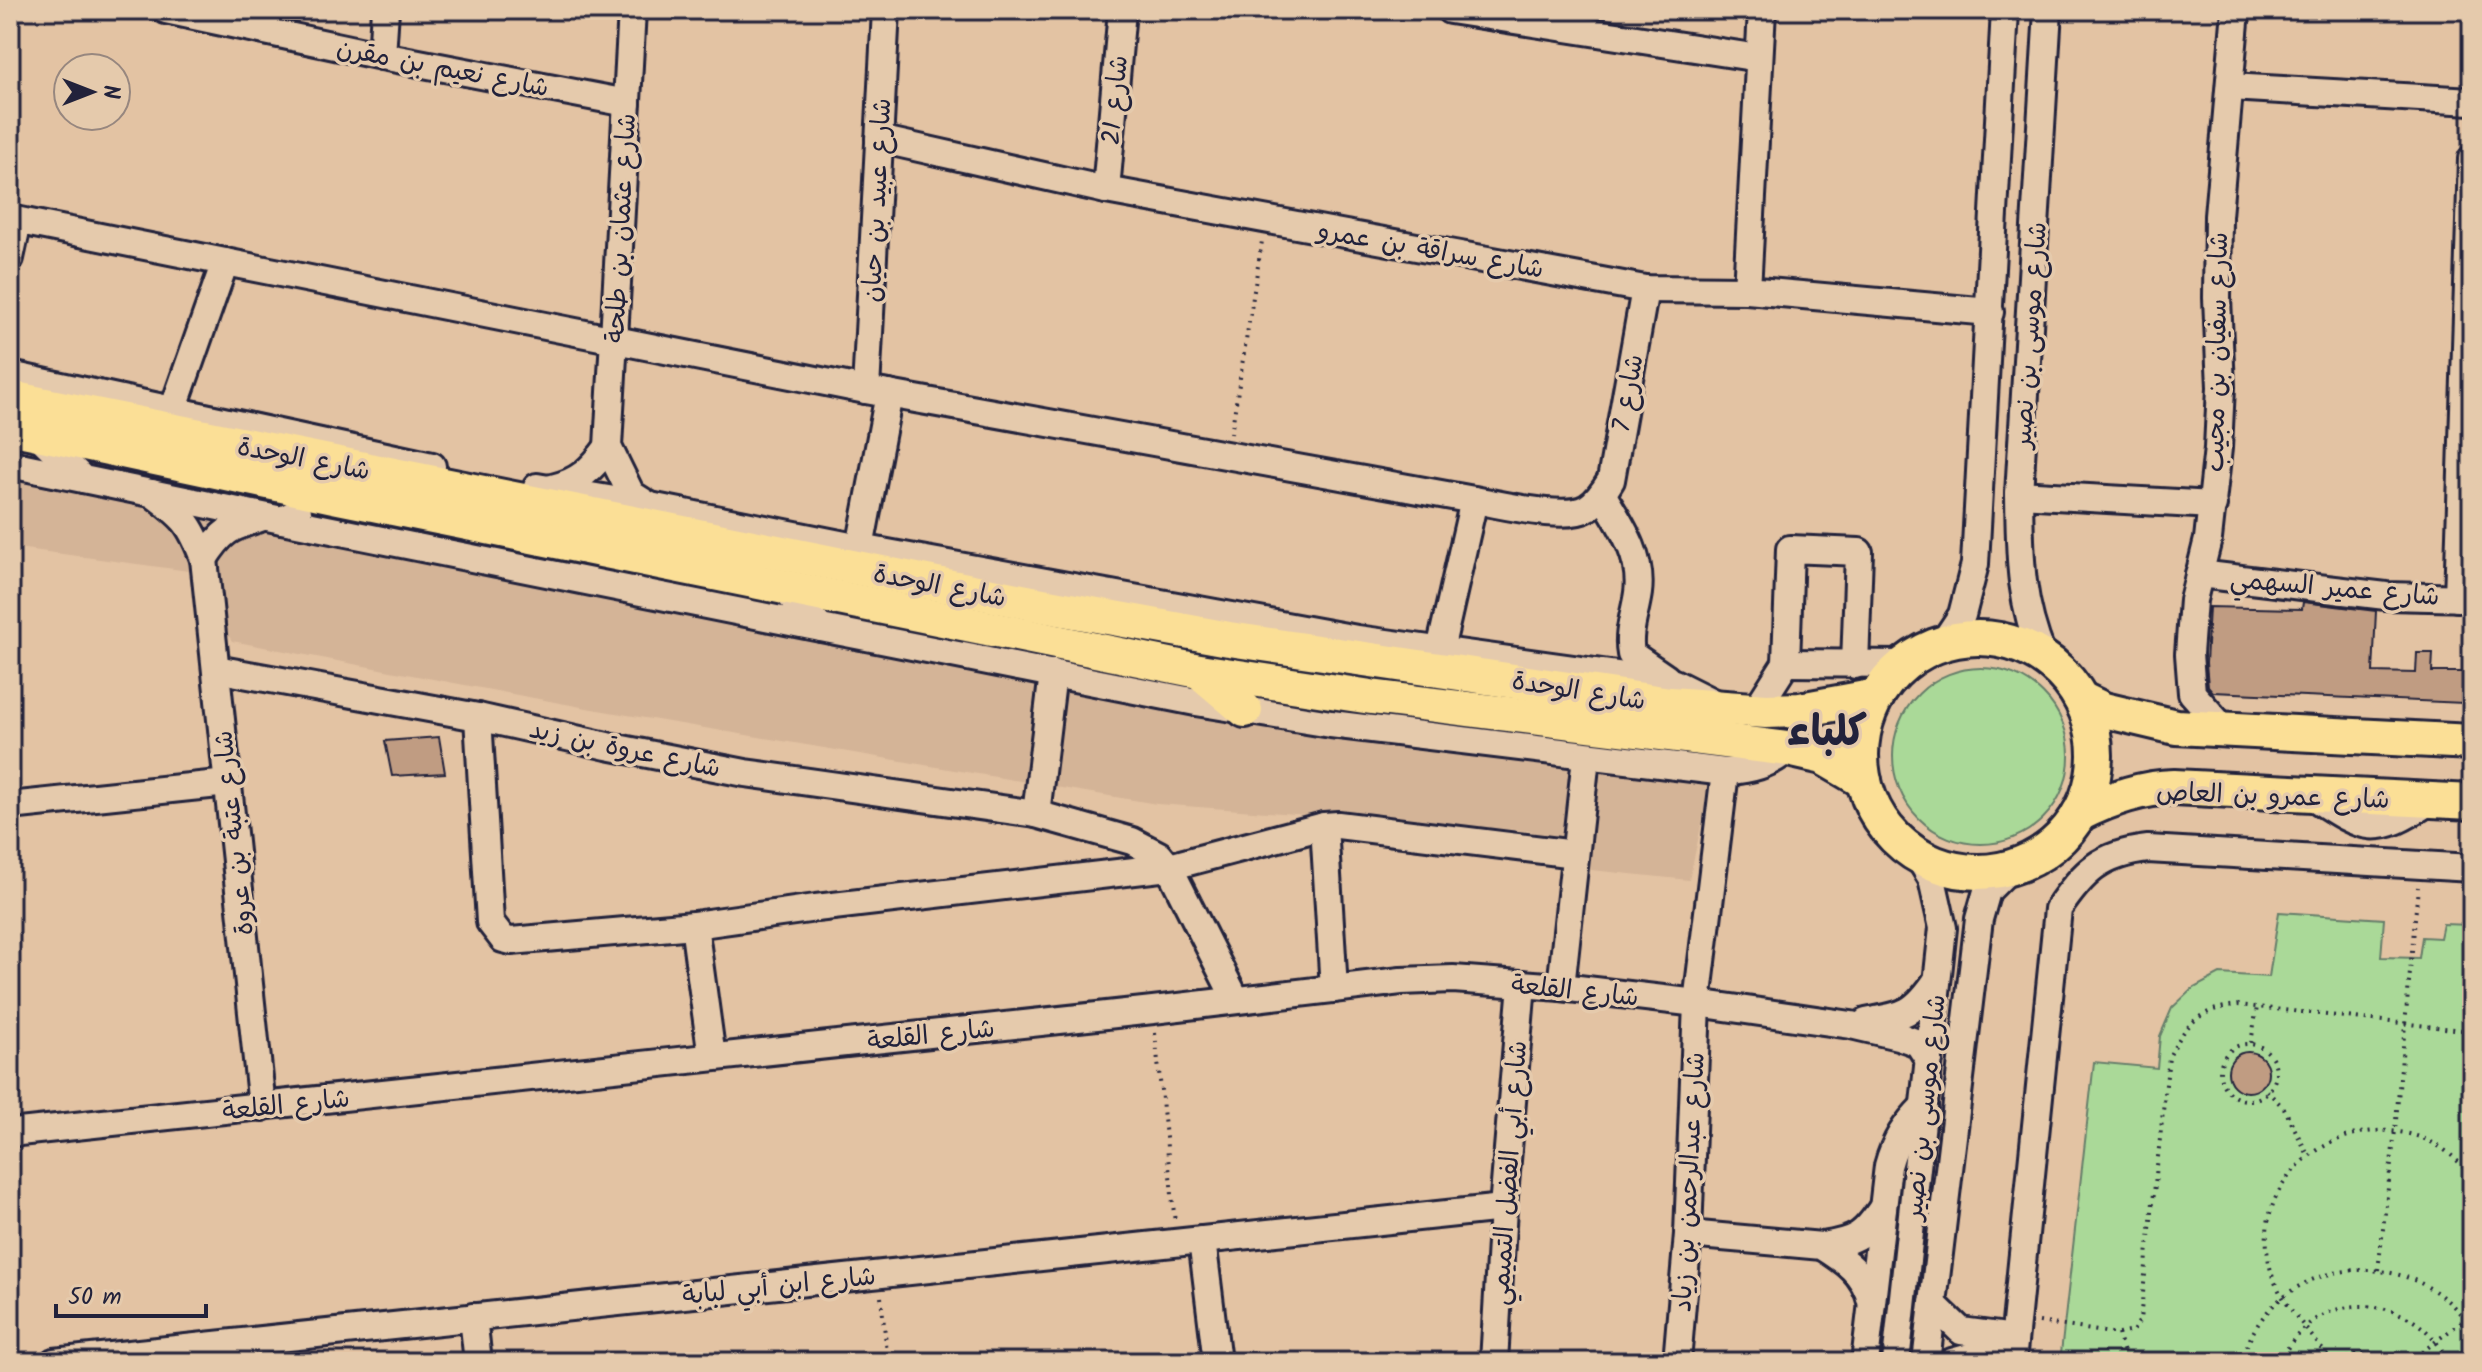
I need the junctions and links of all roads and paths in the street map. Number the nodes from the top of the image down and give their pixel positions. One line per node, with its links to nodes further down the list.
1 (166, 10): 12 (street, شارع نعيم بن مقرن)
2 (385, 10): 12 (street)
3 (632, 10): 16 (street, شارع عثمان بن طلحة)
4 (886, 10): 17 (street, شارع عبيد بن حيان)
5 (1122, 10): 19 (street, شارع 21)
6 (1450, 10): 11 (street)
7 (1762, 10): 13 (street)
8 (2005, 10): 26 (street, شارع موسى بن نصير)
9 (2048, 10): 41 (street, شارع موسى بن نصير)
10 (2236, 10): 14 (street, شارع سفيان بن مجيب)
11 (1525, 17): 13 (street)
12 (382, 56): 16 (street, شارع نعيم بن مقرن)
13 (1759, 58): 25 (street)
14 (2230, 87): 15 (street); 44 (street, شارع سفيان بن مجيب)
15 (2472, 101)
16 (627, 103): 27 (street, شارع عثمان بن طلحة)
17 (879, 139): 19 (street, شارع سراقة بن عمرو); 29 (street, شارع عبيد بن حيان)
18 (2472, 159): 52 (street)
19 (1106, 190): 20 (street, شارع سراقة بن عمرو)
20 (1266, 219): 24 (street, شارع سراقة بن عمرو); 34 (path)
21 (14, 220): 22 (street); 23 (street)
22 (10, 258)
23 (225, 262): 27 (street); 31 (street)
24 (1645, 289): 25 (street, شارع سراقة بن عمرو); 40 (street, شارع 7)
25 (1747, 290): 26 (street, شارع سراقة بن عمرو)
26 (1990, 312): 55 (street, شارع موسى بن نصير)
27 (614, 340): 29 (street); 33 (street, شارع عثمان بن طلحة)
28 (10, 375): 31 (street)
29 (878, 392): 34 (street); 47 (street, شارع عبيد بن حيان)
30 (10, 398): 36 (main road, شارع الوحدة)
31 (173, 410): 36 (street)
32 (22, 430): 37 (street); 42 (main road, شارع الوحدة)
33 (608, 447): 38 (street); 45 (street, شارع عثمان بن طلحة)
34 (1227, 456): 43 (street)
35 (10, 464): 37 (street)
36 (383, 465): 38 (street); 54 (main road, شارع الوحدة)
37 (83, 479): 39 (street)
38 (546, 489): 45 (street)
39 (152, 493): 46 (street); 48 (street, شارع عتبة بن عروة)
40 (1602, 494): 43 (street); 64 (street)
41 (2019, 494): 44 (street); 57 (street, شارع موسى بن نصير)
42 (334, 496): 46 (street); 50 (main road, شارع الوحدة)
43 (1474, 500): 56 (street)
44 (2213, 505): 49 (street, شارع سفيان بن مجيب)
45 (650, 506): 47 (street)
46 (274, 518): 48 (street); 53 (street)
47 (860, 548): 51 (street)
48 (204, 559): 61 (street, شارع عتبة بن عروة)
49 (2199, 574): 52 (street, شارع عمير السهمي); 70 (street, شارع سفيان بن مجيب)
50 (782, 587): 53 (street); 62 (main road, شارع الوحدة)
51 (1137, 597): 54 (main road); 56 (street)
52 (2465, 598)
53 (821, 628): 63 (street)
54 (1185, 631): 67 (main road, شارع الوحدة)
55 (1944, 642): 57 (main road); 59 (main road)
56 (1440, 650): 64 (street)
57 (2043, 657): 66 (main road)
58 (1786, 663): 60 (street); 60 (street); 67 (street)
59 (1904, 664): 60 (street); 65 (main road)
60 (1855, 665)
61 (216, 669): 69 (street, شارع عروة بن زيد); 76 (street, شارع عتبة بن عروة)
62 (1199, 671): 68 (main road); 72 (main road, شارع الوحدة)
63 (1053, 673): 68 (street); 79 (street)
64 (1674, 683): 67 (street)
65 (1877, 696): 67 (main road, شارع الوحدة); 75 (main road)
66 (2081, 699): 70 (main road); 80 (main road)
67 (1741, 709)
68 (1245, 710): 73 (street)
69 (478, 717): 79 (street, شارع عروة بن زيد); 88 (street)
70 (2223, 728): 71 (main road)
71 (2472, 742)
72 (1788, 749): 74 (street); 75 (main road, شارع الوحدة)
73 (1586, 757): 74 (street); 82 (street)
74 (1725, 772): 94 (street, شارع عبدالرحمن بن زياد)
75 (1864, 781): 83 (main road)
76 (228, 783): 78 (street); 108 (street, شارع عتبة بن عروة)
77 (2472, 802): 80 (main road, شارع عمرو بن العاص)
78 (10, 806)
79 (1036, 814): 85 (street, شارع عروة بن زيد)
80 (2079, 814): 86 (main road)
81 (1324, 826): 82 (street); 85 (street); 92 (street)
82 (1575, 854): 91 (street)
83 (1918, 856): 86 (main road); 89 (street, شارع موسى بن نصير)
84 (2420, 865): 87 (street); 97 (path); 131 (street)
85 (1169, 867): 88 (street); 93 (street)
86 (2010, 868): 121 (street, شارع موسى بن نصير)
87 (2472, 868)
88 (694, 925): 103 (street)
89 (1937, 980): 98 (street, شارع القلعة); 104 (street, شارع موسى بن نصير)
90 (1522, 984): 91 (street, شارع القلعة); 92 (street, شارع القلعة); 114 (street, شارع أبي الفضل التميمي)
91 (1561, 987): 94 (street, شارع القلعة)
92 (1334, 989): 93 (street, شارع القلعة)
93 (1236, 1000): 96 (street, شارع القلعة)
94 (1697, 1003): 98 (street, شارع القلعة); 115 (street, شارع عبدالرحمن بن زياد)
95 (2257, 1007): 97 (path); 100 (path); 129 (path)
96 (1153, 1010): 103 (street, شارع القلعة); 116 (path)
97 (2406, 1023): 99 (path); 109 (path)
98 (1851, 1025): 104 (street, شارع القلعة)
99 (2472, 1031)
100 (2251, 1043): 101 (path); 106 (path)
101 (2229, 1051): 102 (path); 106 (path)
102 (2234, 1056)
103 (712, 1057): 108 (street, شارع القلعة)
104 (1929, 1060): 107 (street, شارع موسى بن نصير)
105 (2261, 1085): 106 (path)
106 (2268, 1092): 111 (path)
107 (1924, 1106): 113 (street); 140 (street, شارع موسى بن نصير)
108 (262, 1107): 110 (street, شارع القلعة)
109 (2395, 1131): 111 (path); 112 (path); 118 (path)
110 (10, 1133)
111 (2308, 1155): 120 (path)
112 (2472, 1178)
113 (1883, 1207): 117 (street); 122 (street)
114 (1503, 1208): 116 (street, شارع ابن أبي لبابة); 137 (street, شارع أبي الفضل التميمي)
115 (1688, 1234): 117 (street); 138 (street, شارع عبدالرحمن بن زياد)
116 (1190, 1241): 119 (street, شارع ابن أبي لبابة); 136 (street)
117 (1822, 1246): 122 (street)
118 (2378, 1270): 120 (path); 125 (path)
119 (879, 1274): 124 (street, شارع ابن أبي لبابة); 135 (path)
120 (2282, 1298): 127 (path); 144 (path)
121 (1933, 1304): 131 (street); 141 (street, شارع موسى بن نصير)
122 (1872, 1306): 139 (street)
123 (2472, 1308): 125 (path)
124 (473, 1317): 132 (street, شارع ابن أبي لبابة); 134 (street)
125 (2465, 1319): 128 (path); 130 (path)
126 (2037, 1322): 129 (path)
127 (2306, 1326): 130 (path); 145 (path); 146 (path)
128 (2472, 1330)
129 (2118, 1334): 143 (path)
130 (2436, 1342): 149 (path); 150 (path)
131 (2013, 1353): 142 (street)
132 (207, 1354): 133 (street, شارع ابن أبي لبابة)
133 (54, 1362)
134 (478, 1362)
135 (888, 1362)
136 (1217, 1362)
137 (1494, 1362)
138 (1677, 1362)
139 (1865, 1362)
140 (1896, 1362)
141 (1926, 1362)
142 (1952, 1362)
143 (2127, 1362)
144 (2242, 1362)
145 (2279, 1362)
146 (2332, 1362)
147 (2340, 1362): 148 (path)
148 (2390, 1362)
149 (2409, 1362)
150 (2447, 1362)

